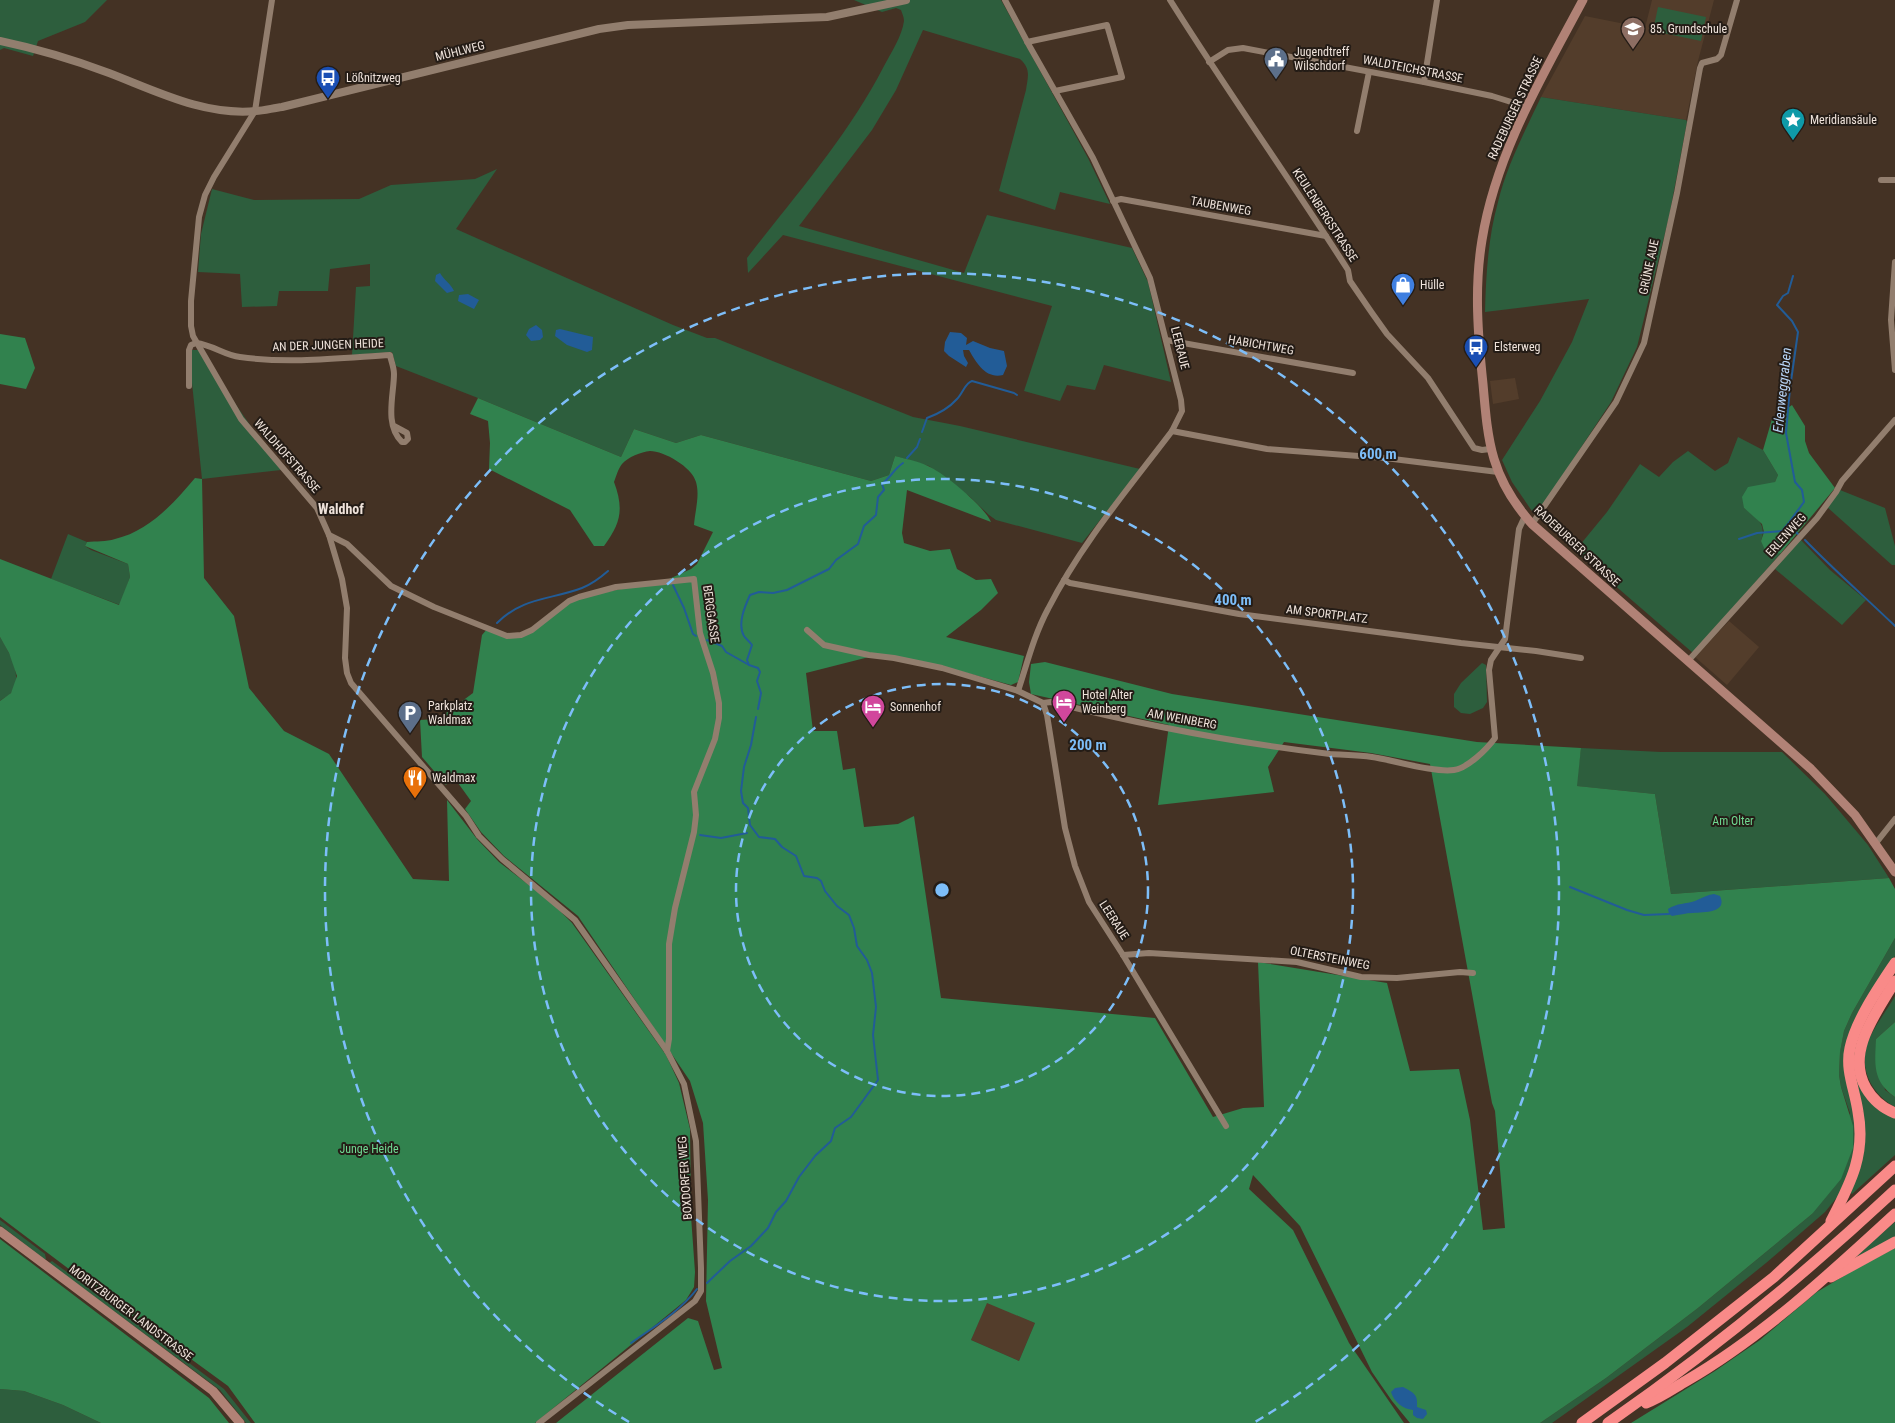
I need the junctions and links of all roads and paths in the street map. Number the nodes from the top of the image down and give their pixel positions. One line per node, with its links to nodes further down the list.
1 (272, 0): 15 (street)
2 (906, 0): 15 (street, MÜHLWEG)
3 (1005, 0): 9 (street, LEERAUE)
4 (1170, 0): 10 (street, KEULENBERGSTRASSE)
5 (1437, 0): 12 (street)
6 (1583, 0): 14 (main road, RADEBURGER STRASSE)
7 (1737, 0): 34 (street, GRÜNE AUE)
8 (0, 41): 15 (street, MÜHLWEG)
9 (1027, 42): 13 (street, LEERAUE); 13 (street)
10 (1209, 62): 11 (street, WALDTEICHSTRASSE); 20 (street, KEULENBERGSTRASSE)
11 (1369, 72): 12 (street, WALDTEICHSTRASSE); 16 (street)
12 (1424, 82): 14 (street, WALDTEICHSTRASSE)
13 (1055, 91): 19 (street, LEERAUE)
14 (1527, 107): 31 (main road, RADEBURGER STRASSE)
15 (255, 112): 24 (street)
16 (1357, 132)
17 (1881, 180): 18 (street)
18 (1895, 180)
19 (1113, 201): 20 (street, TAUBENWEG); 23 (street, LEERAUE)
20 (1326, 236): 31 (street, KEULENBERGSTRASSE)
21 (1895, 262): 22 (street)
22 (1894, 295): 25 (street)
23 (1166, 340): 26 (street, HABICHTWEG); 30 (street, LEERAUE)
24 (196, 343): 27 (street); 29 (street, AN DER JUNGEN HEIDE); 35 (street, WALDHOFSTRASSE)
25 (1895, 370)
26 (1353, 373)
27 (189, 386)
28 (1895, 420): 40 (street, ERLENWEG)
29 (394, 426)
30 (1172, 431): 32 (street); 36 (street, LEERAUE)
31 (1490, 449): 32 (main road, RADEBURGER STRASSE)
32 (1498, 472): 33 (main road, RADEBURGER STRASSE)
33 (1525, 516): 34 (main road, RADEBURGER STRASSE); 38 (street)
34 (1532, 524): 40 (main road, RADEBURGER STRASSE)
35 (329, 535): 43 (street, WALDHOFSTRASSE); 51 (street, BERGGASSE)
36 (1064, 580): 38 (street, AM SPORTPLATZ); 41 (street, LEERAUE)
37 (807, 630): 41 (street, AM WEINBERG)
38 (1500, 647): 39 (street, AM SPORTPLATZ); 42 (street, AM WEINBERG)
39 (1581, 658)
40 (1688, 661): 45 (main road, RADEBURGER STRASSE)
41 (1018, 692): 42 (street, AM WEINBERG)
42 (1043, 703): 47 (street, LEERAUE)
43 (466, 816): 51 (street, BOXDORFER WEG)
44 (1895, 819): 45 (street)
45 (1876, 843): 46 (main road, RADEBURGER STRASSE)
46 (1895, 872)
47 (1123, 955): 49 (street, OLTERSTEINWEG); 53 (street, LEERAUE)
48 (1895, 963): 57 (highway)
49 (1473, 973)
50 (1895, 981): 52 (highway)
51 (667, 1051): 63 (street, BOXDORFER WEG)
52 (1895, 1113)
53 (1226, 1126)
54 (1895, 1166): 57 (highway)
55 (1895, 1190): 61 (highway)
56 (1895, 1214): 60 (highway)
57 (1828, 1227): 64 (highway)
58 (0, 1231): 62 (main road, MORITZBURGER LANDSTRASSE)
59 (1895, 1242): 60 (highway)
60 (1808, 1290): 61 (highway)
61 (1630, 1408): 65 (highway)
62 (240, 1423)
63 (538, 1423)
64 (1582, 1423)
65 (1608, 1423)

